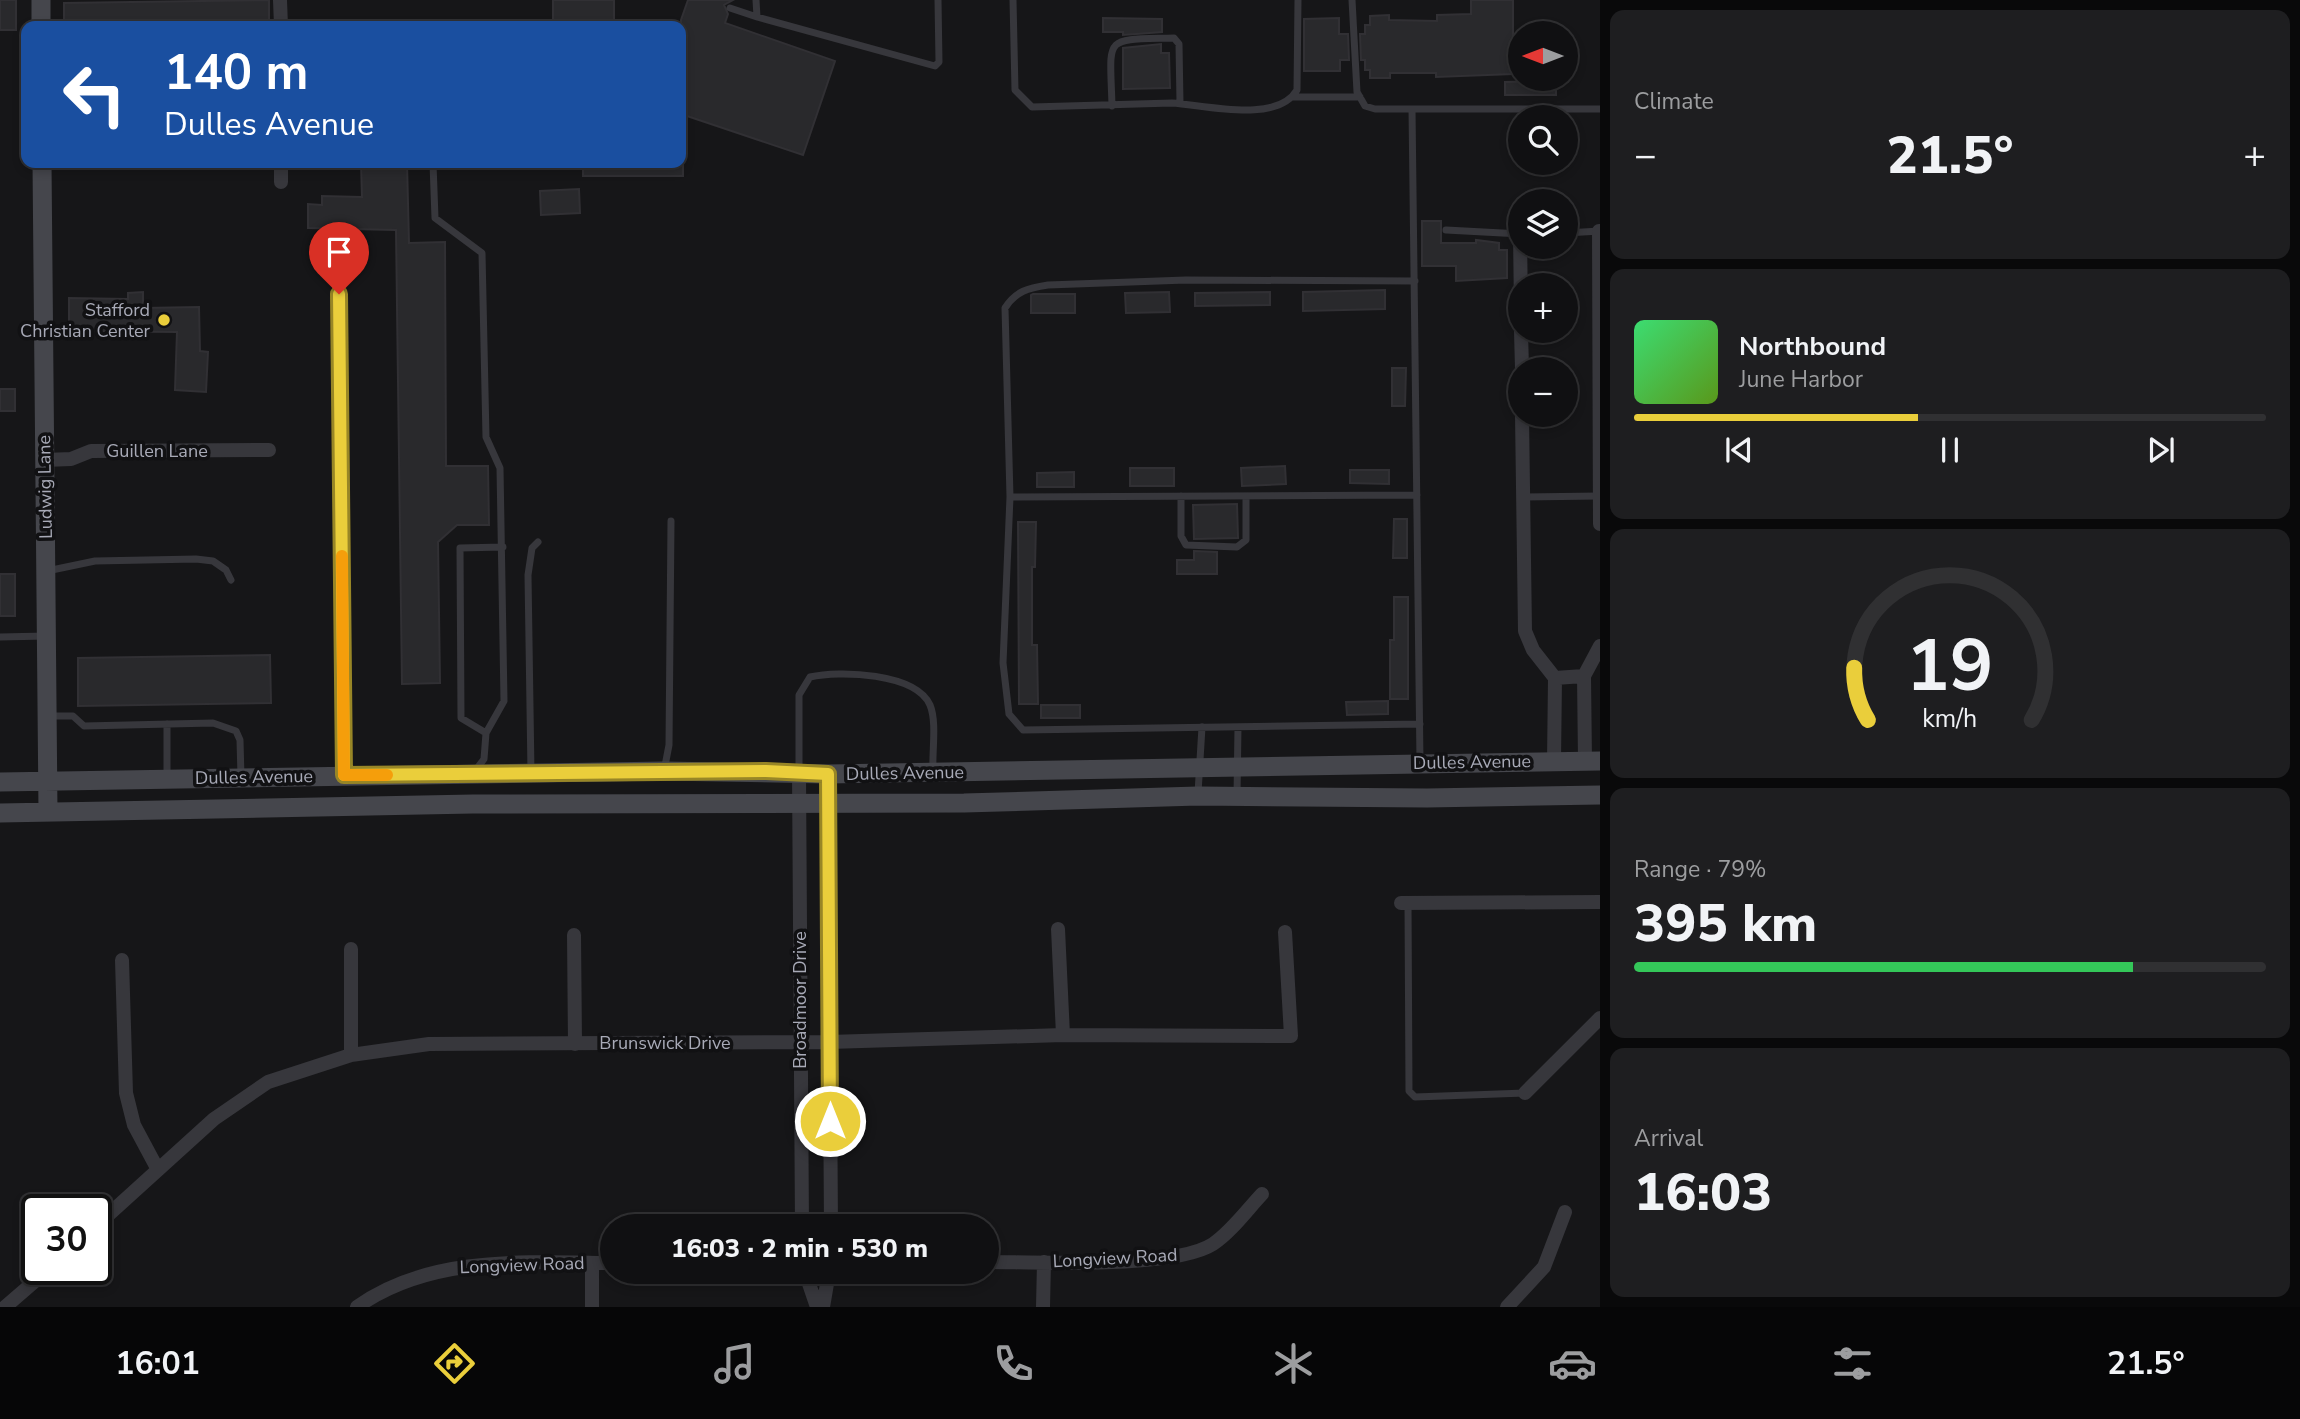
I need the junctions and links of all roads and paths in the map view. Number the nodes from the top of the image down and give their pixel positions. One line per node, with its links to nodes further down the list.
1 (40, 0): 10 (main road)
2 (281, 0): 11 (street)
3 (756, 0): 9 (lane)
4 (938, 0): 9 (lane)
5 (1013, 0): 15 (lane)
6 (1298, 0): 12 (lane)
7 (1352, 0): 13 (lane)
8 (730, 8): 9 (lane)
9 (757, 17)
10 (41, 21)
11 (281, 21)
12 (1293, 97): 13 (lane); 14 (lane)
13 (1360, 97): 16 (lane)
14 (1180, 103): 15 (lane); 15 (lane)
15 (1112, 106)
16 (1412, 109): 17 (lane); 27 (lane)
17 (1600, 109)
18 (42, 168): 30 (main road, Ludwig Lane)
19 (281, 168): 21 (street)
20 (433, 168): 40 (lane)
21 (281, 182)
22 (1446, 230): 25 (lane)
23 (1600, 231): 24 (lane); 34 (street)
24 (1578, 232)
25 (1508, 233)
26 (339, 268): 65 (street)
27 (1415, 281): 31 (lane); 35 (lane)
28 (1522, 427): 36 (street)
29 (269, 450): 30 (street, Guillen Lane)
30 (45, 460): 41 (main road, Ludwig Lane)
31 (1417, 495): 33 (lane); 50 (lane)
32 (1181, 496): 33 (lane); 33 (lane); 35 (lane)
33 (1246, 496)
34 (1599, 496): 36 (lane); 38 (street)
35 (1010, 497): 51 (lane)
36 (1524, 497): 47 (street)
37 (671, 521): 59 (lane)
38 (1600, 524)
39 (538, 542): 61 (lane)
40 (503, 547): 53 (lane); 53 (lane)
41 (46, 570): 42 (lane); 43 (main road, Ludwig Lane)
42 (231, 580)
43 (47, 636): 44 (lane); 48 (main road, Ludwig Lane)
44 (0, 637)
45 (1600, 646): 46 (street)
46 (1584, 676): 47 (street); 55 (street)
47 (1555, 678): 54 (street)
48 (47, 716): 49 (lane); 69 (main road, Ludwig Lane)
49 (167, 724): 66 (lane); 67 (lane)
50 (1420, 724): 52 (lane); 56 (lane)
51 (1202, 727): 52 (lane); 58 (lane)
52 (1238, 727): 57 (lane)
53 (485, 733): 63 (lane)
54 (1554, 761): 55 (main road, Dulles Avenue); 56 (main road, Dulles Avenue)
55 (1593, 761)
56 (1420, 763): 57 (main road, Dulles Avenue)
57 (1238, 766): 58 (main road, Dulles Avenue); 72 (lane)
58 (1199, 767): 60 (main road, Dulles Avenue); 71 (lane)
59 (664, 771): 61 (main road, Dulles Avenue); 62 (main road, Dulles Avenue)
60 (933, 772): 62 (lane); 64 (main road, Dulles Avenue)
61 (531, 773): 63 (main road, Dulles Avenue)
62 (799, 773): 64 (main road, Dulles Avenue); 74 (street, Broadmoor Drive)
63 (473, 774): 65 (main road, Dulles Avenue); 75 (main road)
64 (828, 774): 73 (street, Broadmoor Drive)
65 (344, 775): 66 (main road, Dulles Avenue)
66 (242, 777): 67 (main road, Dulles Avenue)
67 (167, 779): 69 (main road, Dulles Avenue)
68 (0, 782): 69 (main road, Dulles Avenue)
69 (48, 782): 76 (main road, Ludwig Lane)
70 (1600, 795): 72 (main road, Dulles Avenue)
71 (1198, 796): 72 (main road, Dulles Avenue); 73 (main road, Dulles Avenue)
72 (1237, 797)
73 (829, 802): 74 (main road, Dulles Avenue); 88 (street, Broadmoor Drive)
74 (800, 803): 75 (main road, Dulles Avenue); 87 (street, Broadmoor Drive)
75 (473, 804): 76 (main road, Dulles Avenue)
76 (48, 812): 77 (main road, Dulles Avenue)
77 (0, 813)
78 (1600, 902): 79 (street)
79 (1405, 903): 91 (lane)
80 (1058, 929): 86 (street)
81 (1285, 932): 86 (street, Brunswick Drive)
82 (574, 935): 89 (street)
83 (351, 949): 90 (street)
84 (122, 960): 92 (street)
85 (1600, 1018): 91 (street)
86 (1062, 1035): 88 (street, Brunswick Drive)
87 (800, 1042): 88 (street, Brunswick Drive); 89 (street, Brunswick Drive); 96 (street, Broadmoor Drive)
88 (829, 1042): 97 (street, Broadmoor Drive)
89 (575, 1044): 90 (street, Brunswick Drive)
90 (351, 1055): 92 (street, Brunswick Drive)
91 (1525, 1093)
92 (157, 1168): 94 (street, Brunswick Drive)
93 (1262, 1194): 99 (street, Longview Road)
94 (112, 1211)
95 (1565, 1212): 111 (street)
96 (802, 1214)
97 (831, 1214)
98 (999, 1262): 99 (street, Longview Road)
99 (1044, 1262): 110 (street)
100 (592, 1263): 101 (street, Longview Road); 106 (street, Longview Road); 107 (street)
101 (600, 1263)
102 (809, 1284): 108 (street)
103 (827, 1284): 109 (street)
104 (30, 1285): 105 (street)
105 (5, 1307)
106 (357, 1307)
107 (592, 1307)
108 (817, 1307)
109 (822, 1307)
110 (1043, 1307)
111 (1507, 1307)

